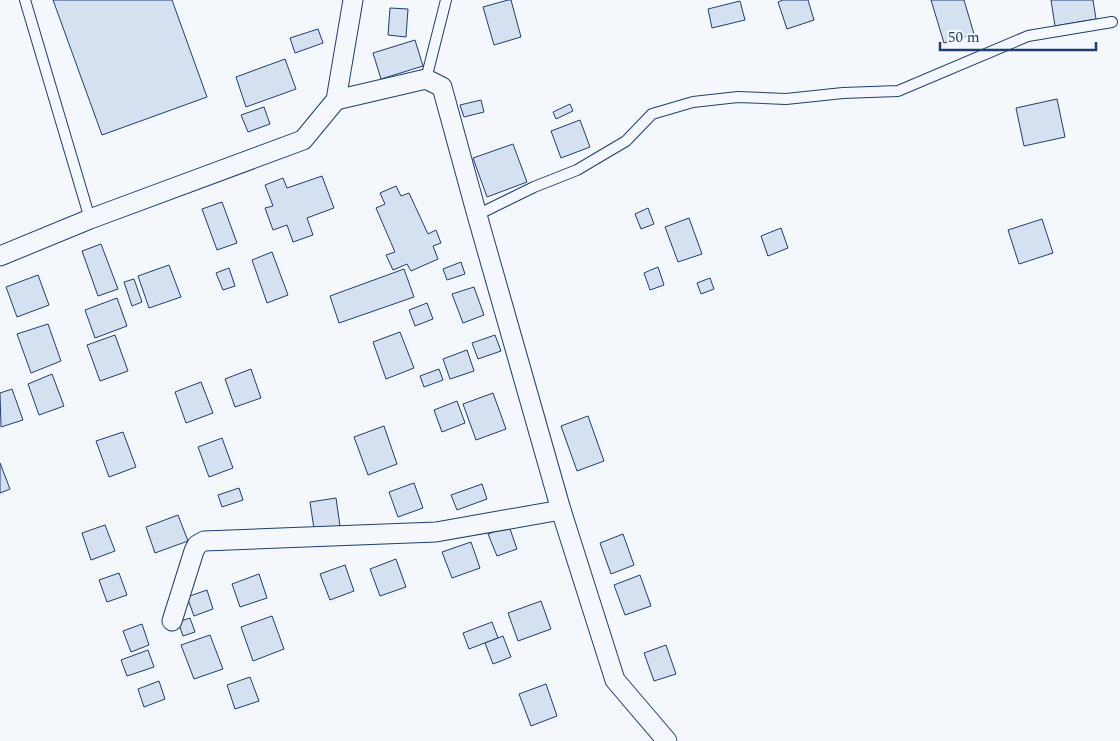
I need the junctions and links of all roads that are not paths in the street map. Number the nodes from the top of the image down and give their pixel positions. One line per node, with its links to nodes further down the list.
1 (25, 0): 8 (lane)
2 (353, 0): 6 (street)
3 (446, 0): 5 (lane)
4 (1112, 22): 7 (lane)
5 (426, 79): 6 (street); 7 (street)
6 (336, 100): 8 (street)
7 (477, 215): 10 (street)
8 (90, 219): 9 (street)
9 (0, 256)
10 (561, 510): 11 (street); 12 (street)
11 (172, 621)
12 (668, 741)

